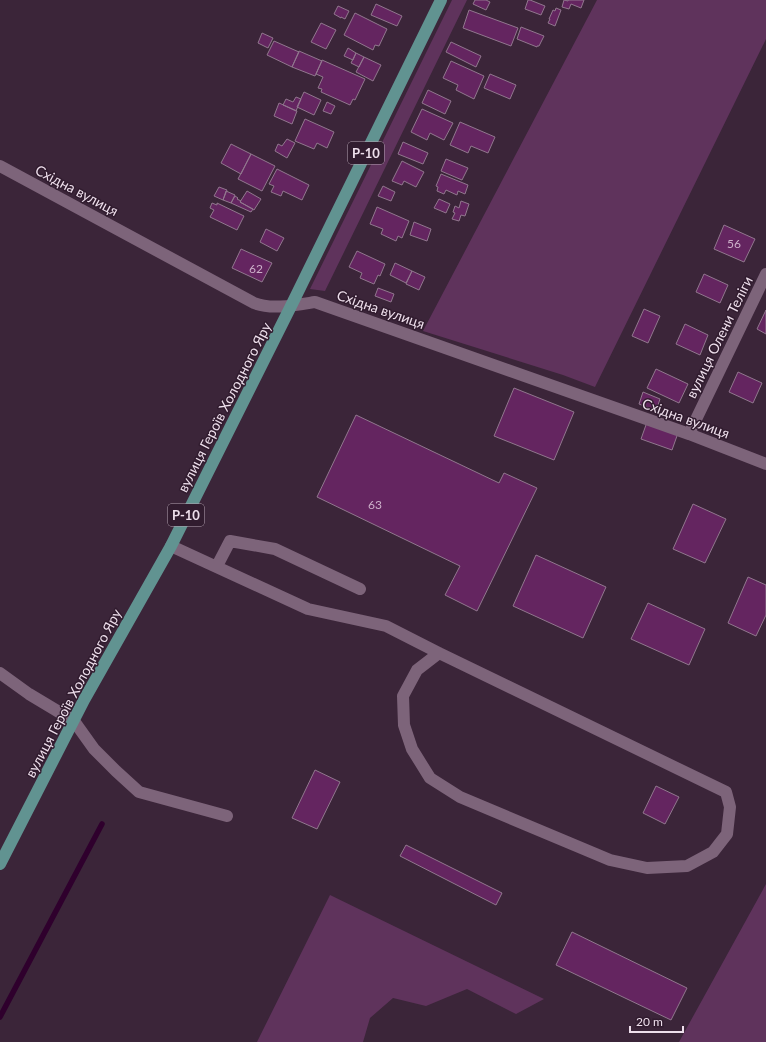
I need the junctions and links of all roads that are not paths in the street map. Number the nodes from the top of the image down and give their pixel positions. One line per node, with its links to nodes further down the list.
1 (441, 0): 4 (main road, вулиця Героїв Холодного Яру / Р-10)
2 (0, 166): 4 (street, Східна вулиця)
3 (766, 274): 5 (street, вулиця Олени Теліги)
4 (291, 306): 5 (street, Східна вулиця); 7 (main road, вулиця Героїв Холодного Яру / Р-10)
5 (689, 434): 6 (street, Східна вулиця)
6 (766, 464)
7 (171, 546): 8 (street); 12 (main road, вулиця Героїв Холодного Яру / Р-10)
8 (216, 566): 9 (street); 10 (street)
9 (360, 589)
10 (439, 653): 10 (street)
11 (0, 673): 12 (street)
12 (74, 721): 13 (street); 14 (main road, вулиця Героїв Холодного Яру / Р-10)
13 (228, 816)
14 (0, 864)

